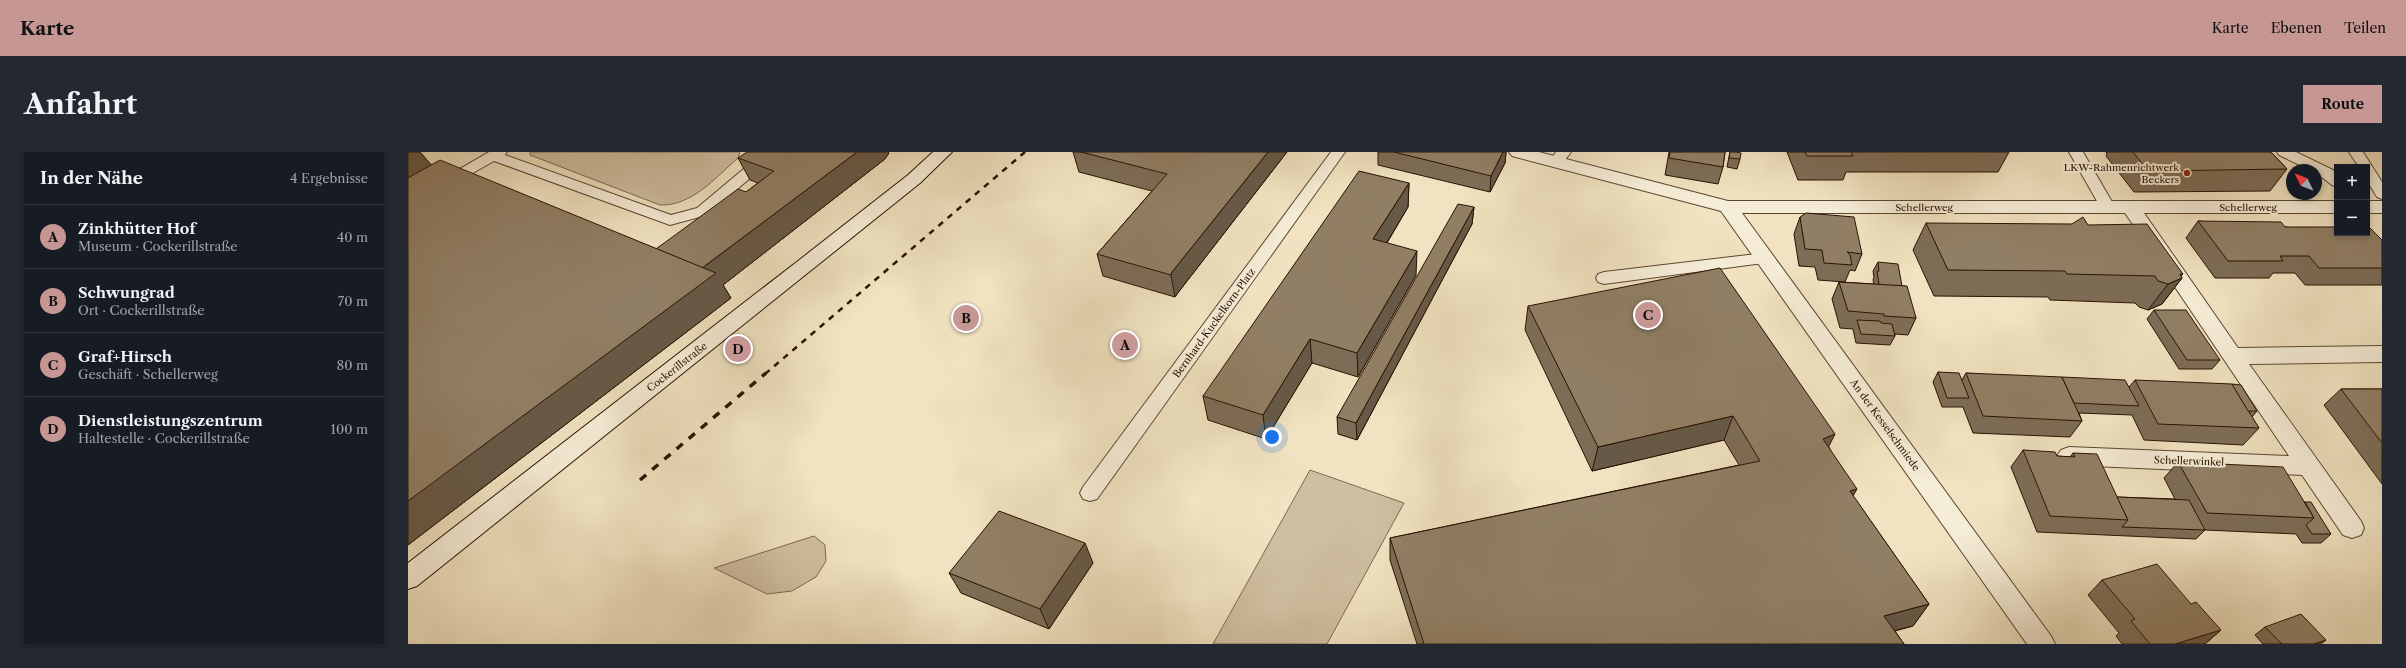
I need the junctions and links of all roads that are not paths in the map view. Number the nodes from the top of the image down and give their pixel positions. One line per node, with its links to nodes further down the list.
1 (764, 152): 8 (lane)
2 (943, 152): 29 (street, Cockerillstraße)
3 (1338, 152): 27 (lane, Bernhard-Kuckelkorn-Platz)
4 (1518, 152): 9 (street, Schellerweg)
5 (2076, 152): 16 (lane)
6 (2284, 152): 12 (lane)
7 (2356, 152): 10 (lane)
8 (496, 154): 14 (lane)
9 (1561, 156): 15 (street, Schellerweg)
10 (2364, 164)
11 (2370, 174): 13 (lane)
12 (2334, 179)
13 (2382, 194)
14 (408, 205)
15 (1728, 207): 16 (street, Schellerweg); 21 (street, An der Kesselschmiede)
16 (2108, 207): 17 (street, Schellerweg)
17 (2130, 207): 18 (street, Schellerweg); 24 (street)
18 (2334, 207)
19 (2370, 207): 20 (street)
20 (2382, 207)
21 (1765, 258): 22 (lane); 30 (street, An der Kesselschmiede)
22 (1604, 278)
23 (2382, 354): 24 (street)
24 (2232, 356): 26 (street)
25 (2069, 456): 26 (street, Schellerwinkel)
26 (2309, 466): 28 (street)
27 (1090, 493)
28 (2352, 528)
29 (408, 578)
30 (2042, 644)

